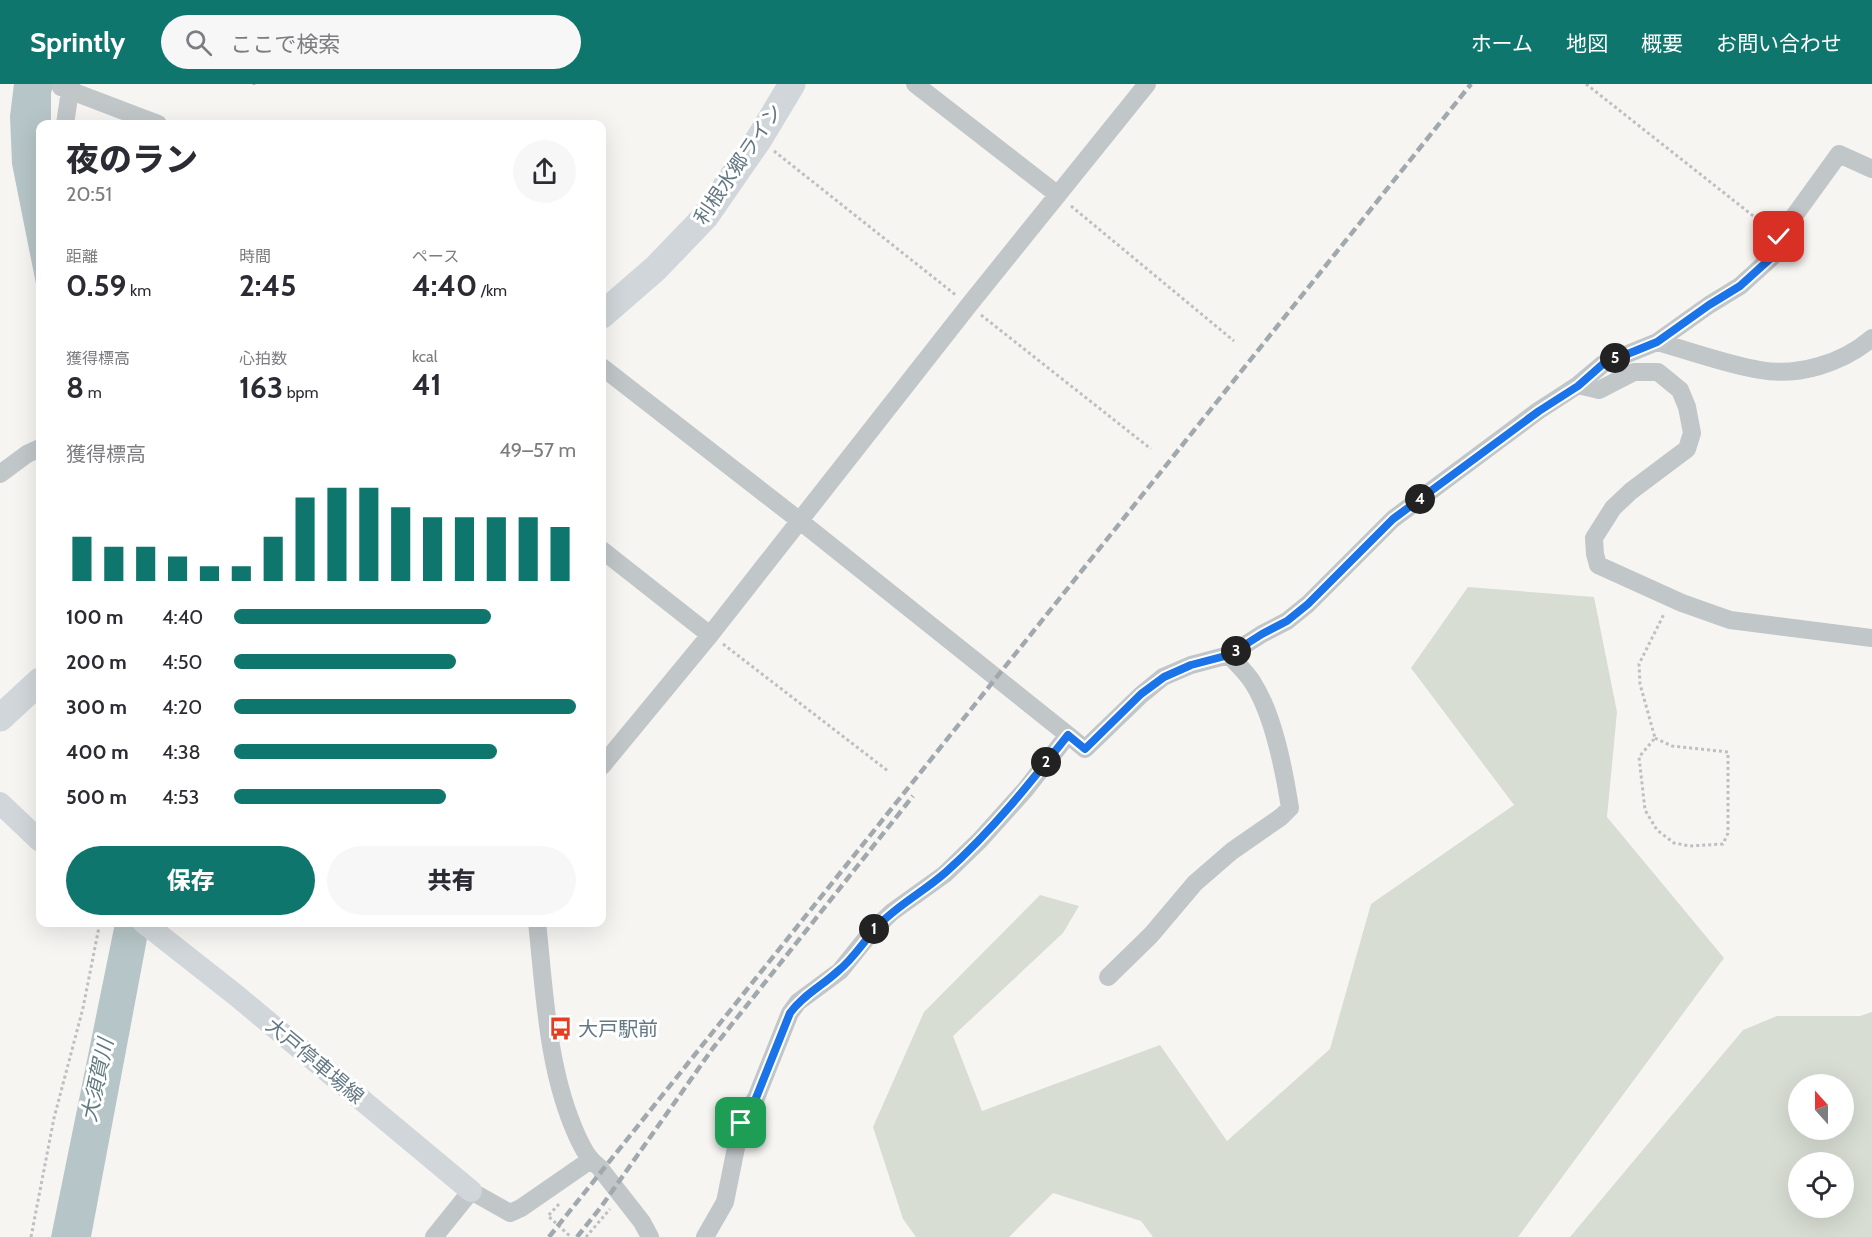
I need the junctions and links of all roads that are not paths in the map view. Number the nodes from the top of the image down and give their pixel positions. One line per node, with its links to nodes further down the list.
1 (792, 84): 9 (highway, 利根水郷ライン)
2 (915, 84): 8 (street)
3 (1147, 84): 8 (street)
4 (67, 87): 5 (street); 6 (street)
5 (65, 120)
6 (148, 120)
7 (1872, 169): 11 (street)
8 (1058, 195): 16 (street)
9 (606, 312)
10 (1872, 339): 11 (street)
11 (1657, 342): 13 (street)
12 (606, 370): 16 (street)
13 (1578, 386): 19 (street); 20 (street)
14 (36, 450): 15 (street)
15 (0, 474)
16 (800, 521): 18 (street); 23 (street)
17 (606, 553): 18 (street)
18 (710, 635): 24 (street)
19 (1872, 638)
20 (1229, 655): 23 (street); 29 (street)
21 (36, 685): 22 (highway)
22 (0, 718)
23 (1068, 735): 34 (street)
24 (606, 761)
25 (0, 803): 26 (main road)
26 (36, 837)
27 (538, 927): 30 (street)
28 (151, 928): 31 (main road, 大戸停車場線)
29 (1108, 977)
30 (589, 1161): 31 (street); 33 (street)
31 (471, 1191): 32 (street)
32 (434, 1237)
33 (650, 1237)
34 (705, 1237)

